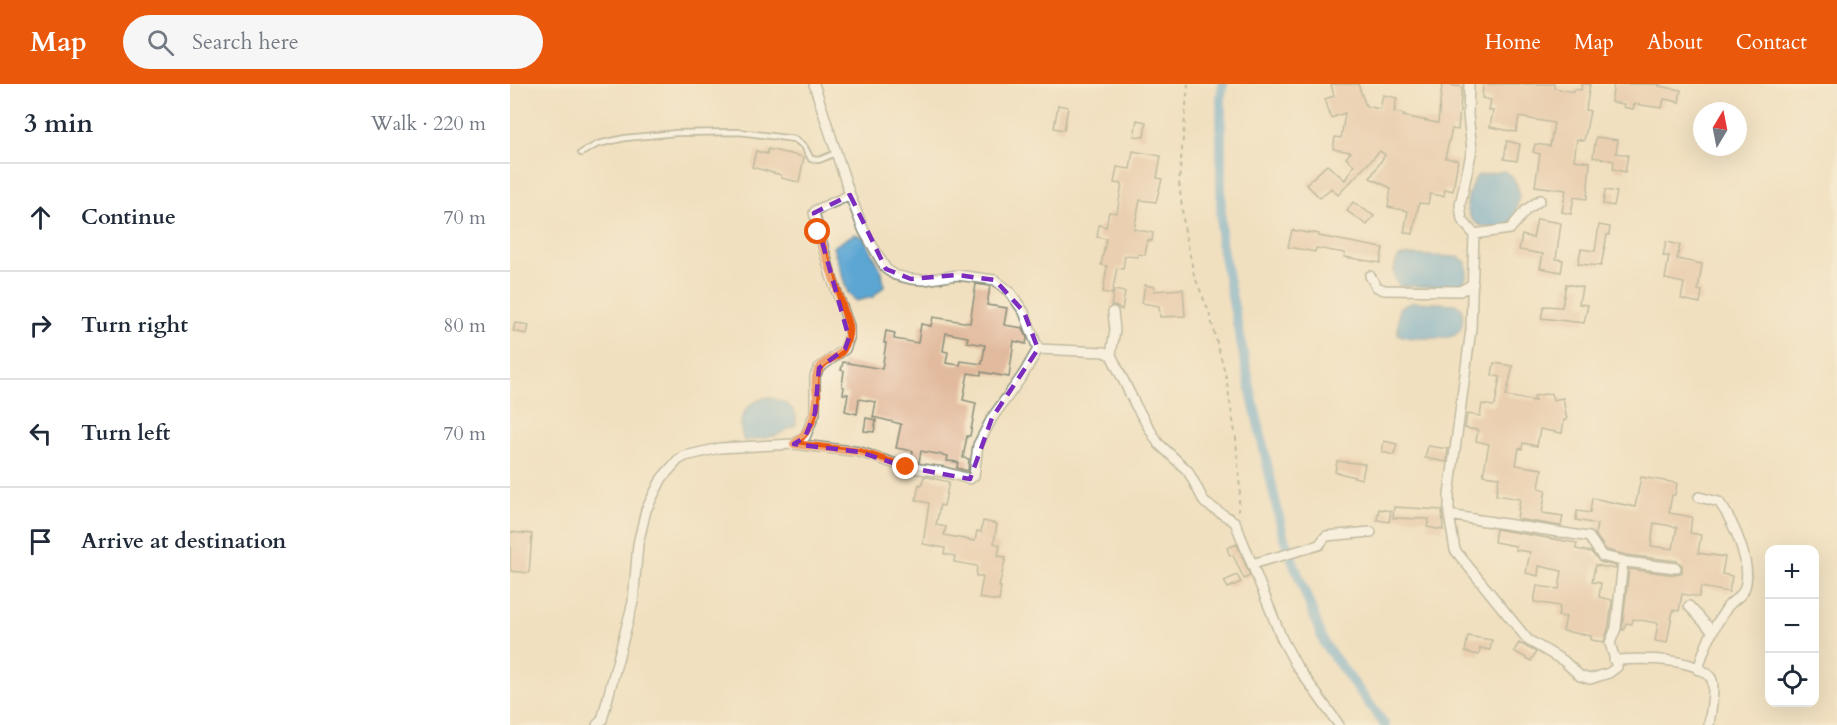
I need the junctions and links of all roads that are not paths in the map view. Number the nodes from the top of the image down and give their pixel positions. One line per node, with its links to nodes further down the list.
1 (814, 84): 4 (street)
2 (1469, 84): 7 (street)
3 (581, 153): 4 (lane)
4 (836, 153): 5 (street)
5 (850, 195): 11 (street); 13 (street)
6 (1540, 200): 7 (street)
7 (1474, 234): 9 (street)
8 (1370, 276): 9 (street)
9 (1473, 284): 15 (street)
10 (1113, 312): 12 (street)
11 (1038, 349): 12 (street); 13 (street)
12 (1111, 355): 17 (street)
13 (794, 444): 24 (street)
14 (1698, 497): 21 (street)
15 (1449, 515): 18 (street); 22 (street)
16 (1371, 532): 17 (street)
17 (1254, 563): 25 (street)
18 (1624, 563): 19 (street); 22 (street)
19 (1676, 568)
20 (1689, 606): 21 (street)
21 (1712, 631): 23 (street)
22 (1614, 660): 23 (street)
23 (1698, 669): 26 (street)
24 (597, 725)
25 (1339, 725)
26 (1709, 725)

